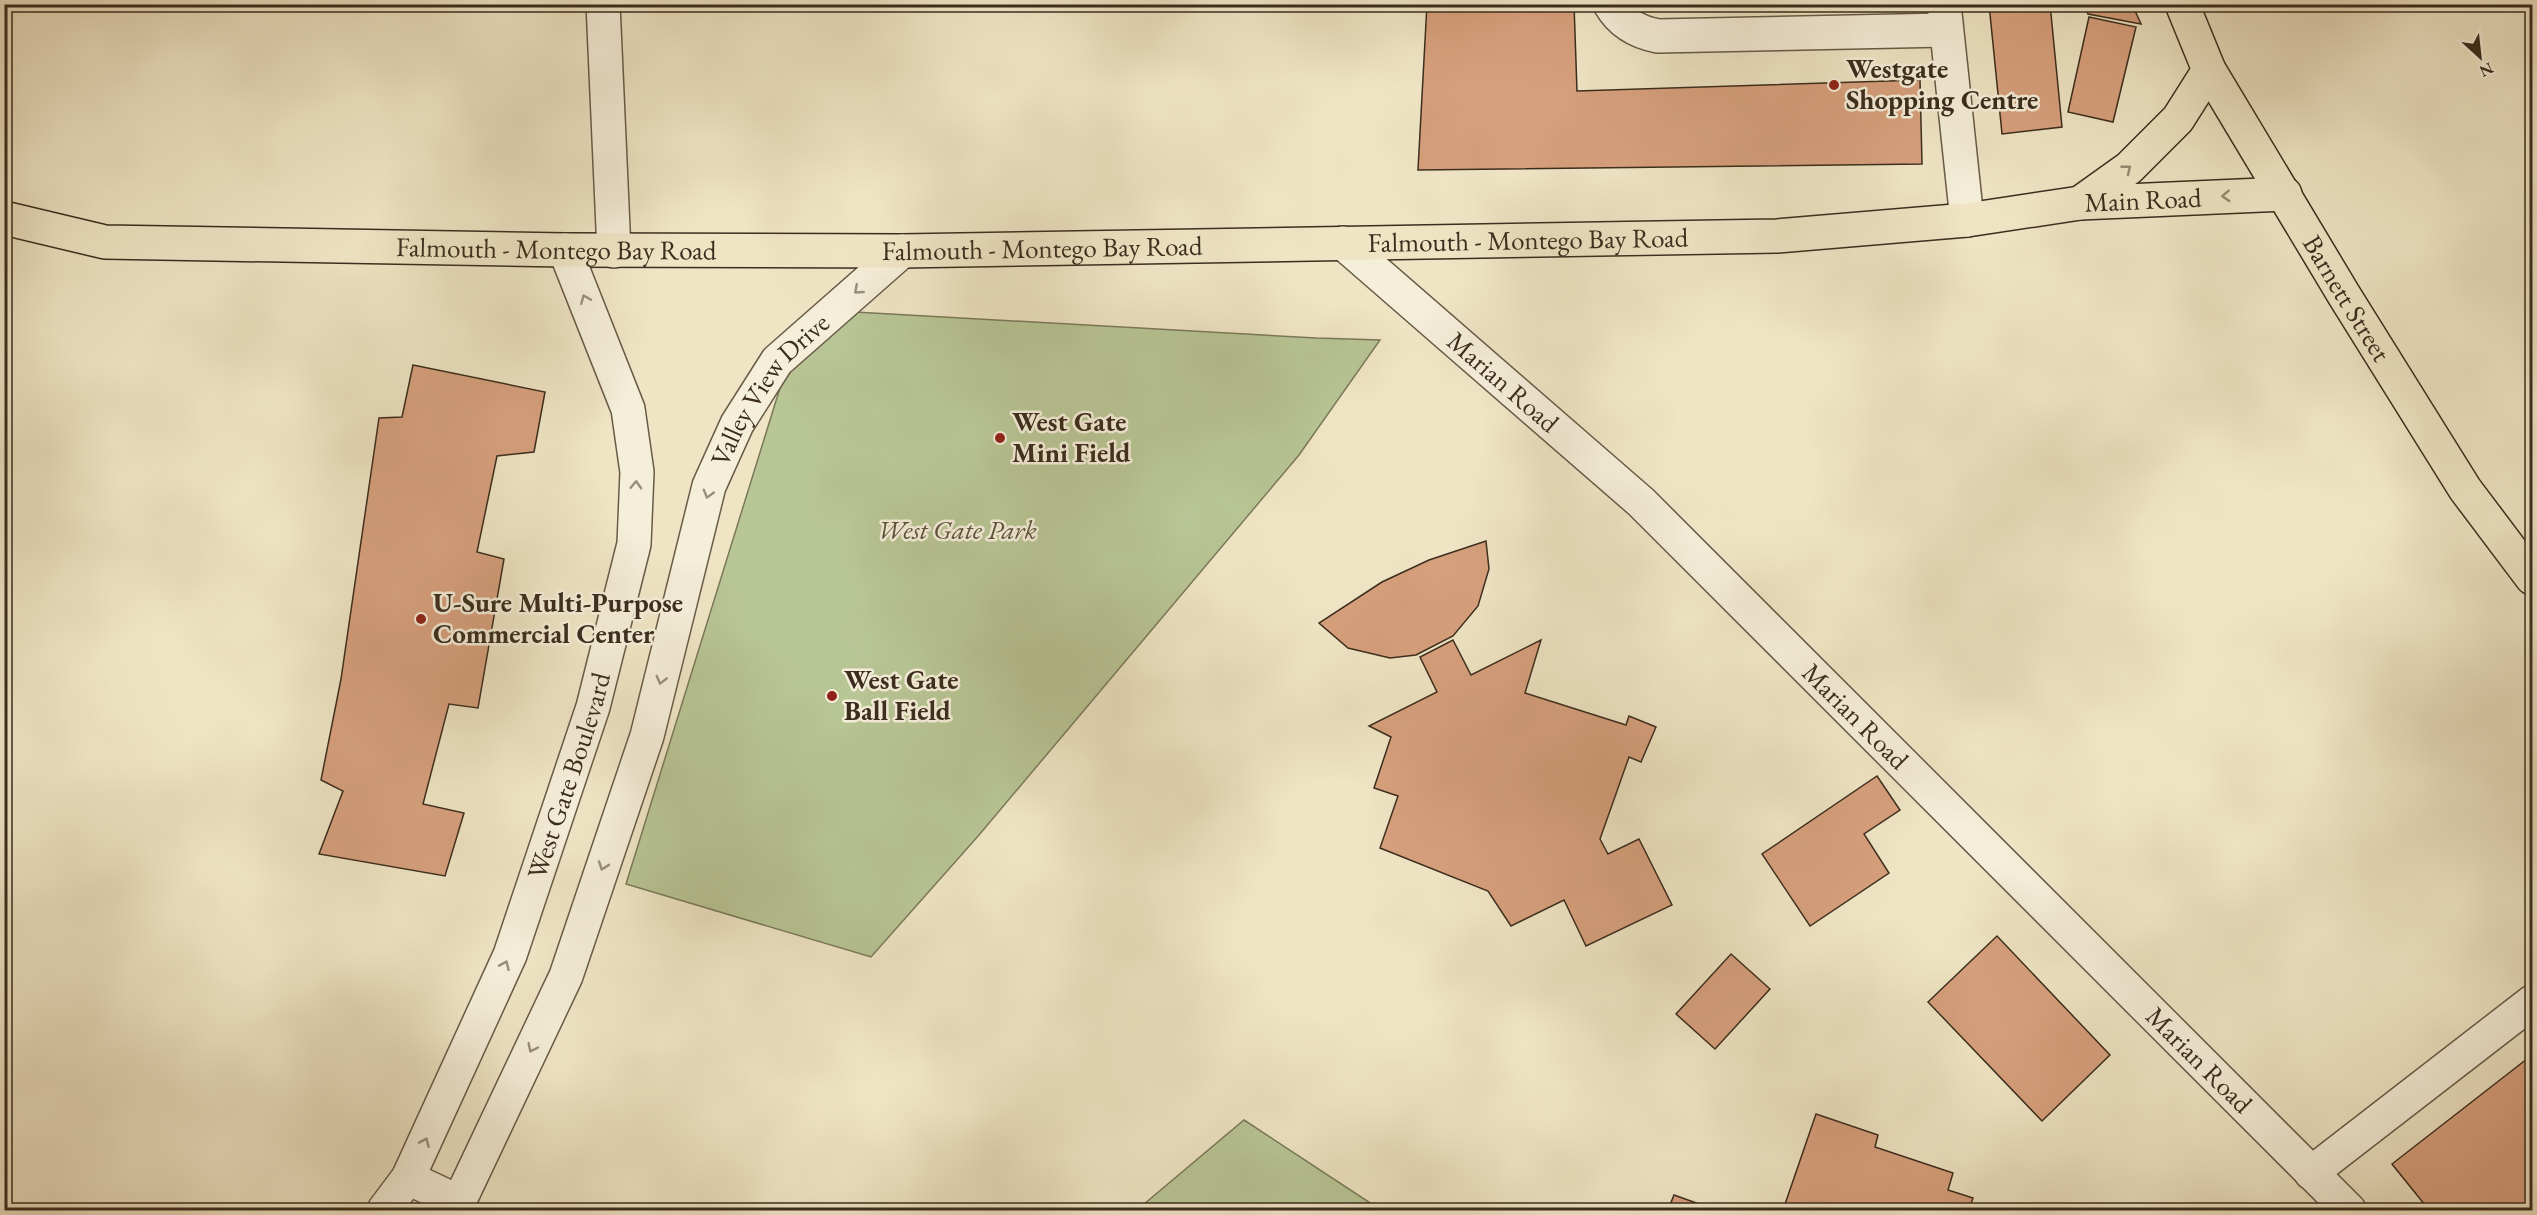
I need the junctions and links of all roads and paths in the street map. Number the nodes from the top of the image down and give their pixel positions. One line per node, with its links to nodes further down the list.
1 (603, 4): 12 (street)
2 (1610, 4): 4 (street)
3 (2181, 4): 5 (main road, Barnett Street)
4 (1945, 17): 9 (street)
5 (2209, 70): 6 (main road, Barnett Street); 7 (main road, Main Road, one-way to 5)
6 (2284, 194): 7 (main road, Main Road, one-way to 7); 14 (main road, Barnett Street)
7 (2080, 203): 9 (main road, Falmouth - Montego Bay Road)
8 (4, 218): 11 (main road, Falmouth - Montego Bay Road)
9 (1967, 220): 10 (main road, Falmouth - Montego Bay Road)
10 (1343, 243): 13 (main road, Falmouth - Montego Bay Road); 16 (street, Marian Road)
11 (565, 250): 12 (main road, Falmouth - Montego Bay Road); 17 (street, West Gate Boulevard, one-way to 11)
12 (614, 251): 13 (main road, Falmouth - Montego Bay Road)
13 (902, 251): 18 (street, Valley View Drive, one-way to 18)
14 (2532, 578)
15 (2532, 1002): 16 (street)
16 (2311, 1173): 20 (street, Marian Road)
17 (408, 1178): 18 (street); 19 (street, West Gate Boulevard)
18 (456, 1206)
19 (384, 1210)
20 (2349, 1210)

